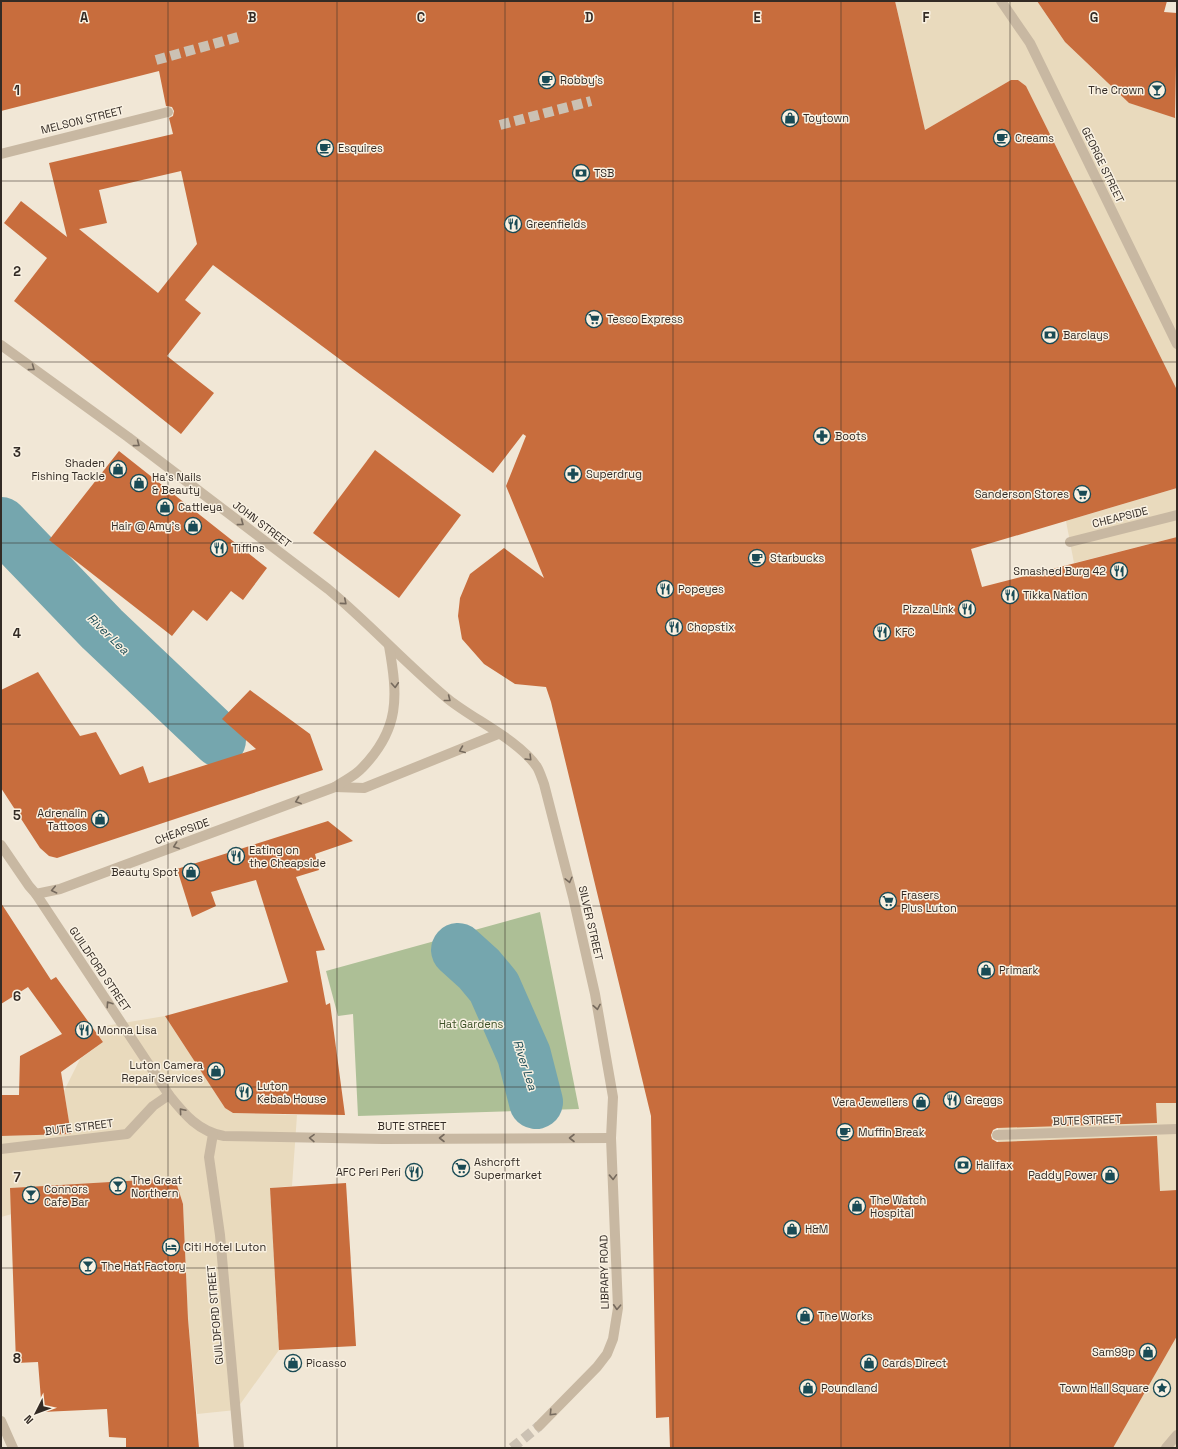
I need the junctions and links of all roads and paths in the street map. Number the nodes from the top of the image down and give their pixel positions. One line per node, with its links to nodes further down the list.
1 (1001, 1): 5 (street, GEORGE STREET)
2 (168, 112): 3 (street, MELSON STREET)
3 (2, 150)
4 (1, 344): 8 (street, JOHN STREET, one-way to 8)
5 (1177, 344)
6 (1177, 514): 7 (street, CHEAPSIDE)
7 (1070, 542)
8 (389, 646): 9 (street, JOHN STREET, one-way to 9); 10 (street, one-way to 10)
9 (498, 734): 10 (street, one-way to 10); 17 (street, SILVER STREET, one-way to 17)
10 (335, 787): 12 (street, CHEAPSIDE, one-way to 12)
11 (1, 845): 12 (street, GUILDFORD STREET)
12 (36, 894): 13 (street, GUILDFORD STREET, one-way to 12)
13 (169, 1095): 15 (street, GUILDFORD STREET, one-way to 13); 18 (street, BUTE STREET)
14 (1177, 1130): 16 (street, BUTE STREET)
15 (213, 1134): 17 (street, BUTE STREET, one-way to 15); 22 (street, GUILDFORD STREET)
16 (997, 1135)
17 (611, 1138): 20 (street, LIBRARY ROAD, one-way to 20)
18 (1, 1148)
19 (1, 1421): 23 (street)
20 (540, 1426)
21 (1177, 1435): 24 (street)
22 (239, 1444)
23 (12, 1448)
24 (1166, 1448)

